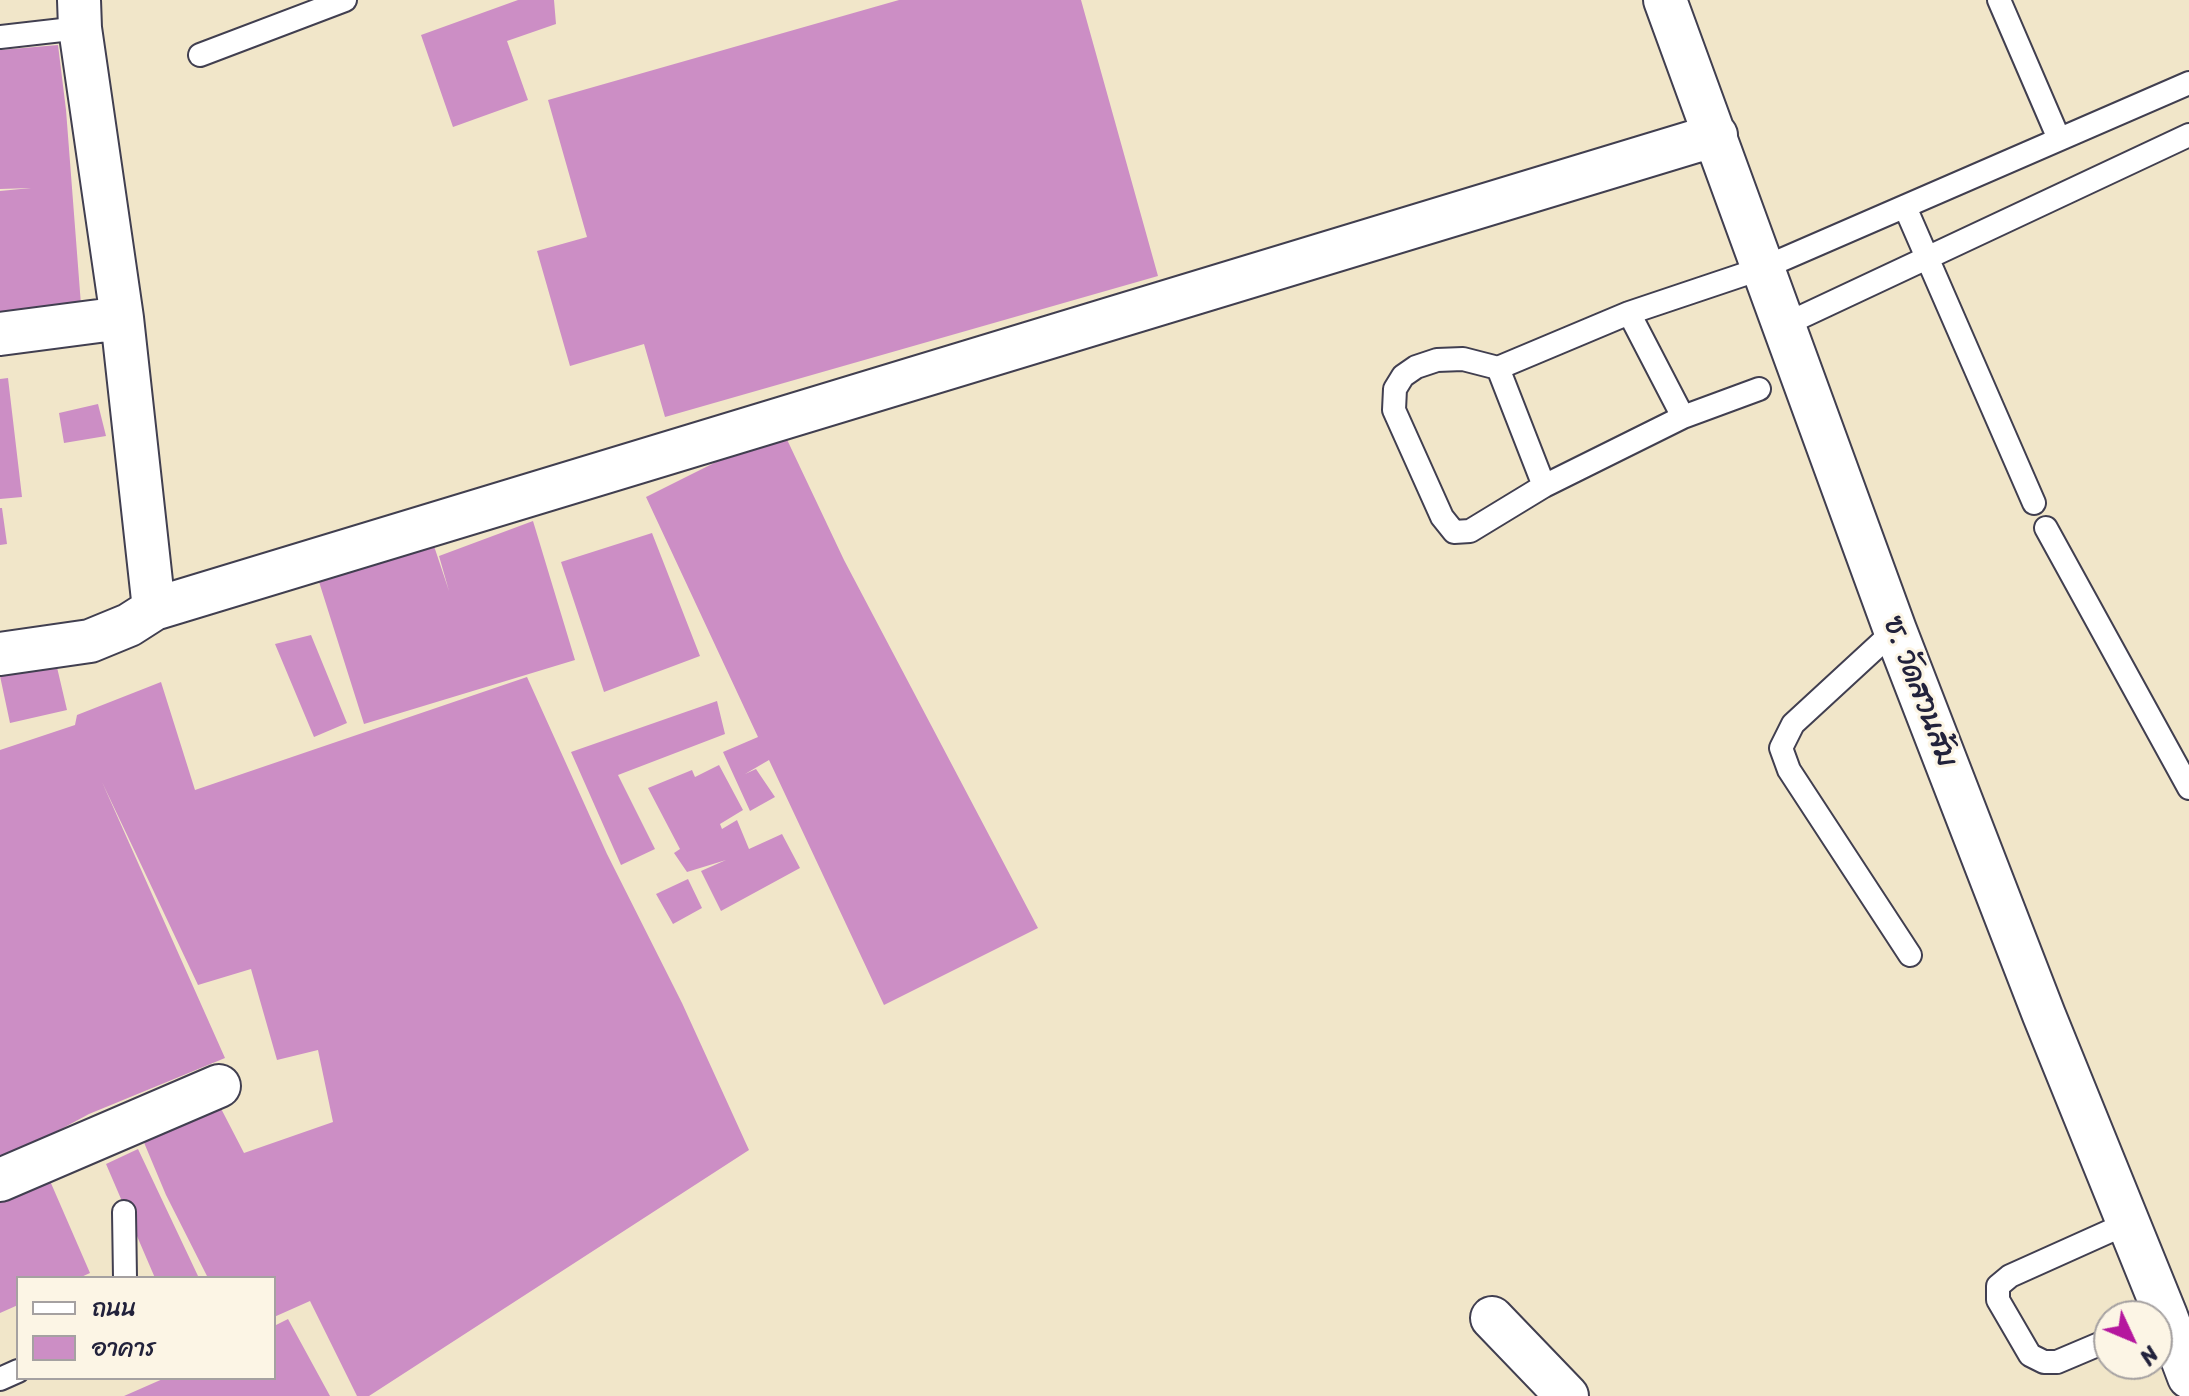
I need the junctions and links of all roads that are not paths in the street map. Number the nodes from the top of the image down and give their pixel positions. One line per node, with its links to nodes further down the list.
1 (345, 0): 6 (lane)
2 (1665, 0): 8 (street, ซ. วัดสวนส้ม)
3 (1999, 0): 10 (lane)
4 (80, 14): 5 (lane); 15 (street)
5 (0, 37)
6 (200, 55)
7 (2189, 83): 10 (lane)
8 (1716, 135): 13 (street, ซ. วัดสวนส้ม); 24 (street)
9 (2189, 135): 12 (lane)
10 (2059, 139): 11 (lane)
11 (1905, 207): 12 (lane); 13 (lane)
12 (1926, 259): 16 (lane); 22 (lane)
13 (1763, 268): 14 (lane); 16 (street, ซ. วัดสวนส้ม)
14 (1629, 313): 18 (lane); 20 (lane)
15 (122, 318): 17 (street); 24 (street)
16 (1784, 325): 25 (street, ซ. วัดสวนส้ม)
17 (0, 334)
18 (1498, 368): 21 (lane); 21 (lane)
19 (1759, 389): 20 (lane)
20 (1683, 417): 21 (lane)
21 (1544, 486)
22 (2034, 503)
23 (2046, 528): 27 (lane)
24 (154, 609): 26 (street)
25 (1895, 630): 28 (lane); 32 (street, ซ. วัดสวนส้ม)
26 (0, 654)
27 (2189, 788)
28 (1910, 955)
29 (219, 1086): 30 (street)
30 (0, 1180)
31 (124, 1212): 33 (lane)
32 (2128, 1223): 34 (street, ซ. วัดสวนส้ม); 37 (lane)
33 (125, 1276)
34 (2156, 1300)
35 (1492, 1318): 39 (street)
36 (2173, 1342): 38 (street, ซ. วัดสวนส้ม)
37 (2093, 1347)
38 (2189, 1377)
39 (1567, 1396)

